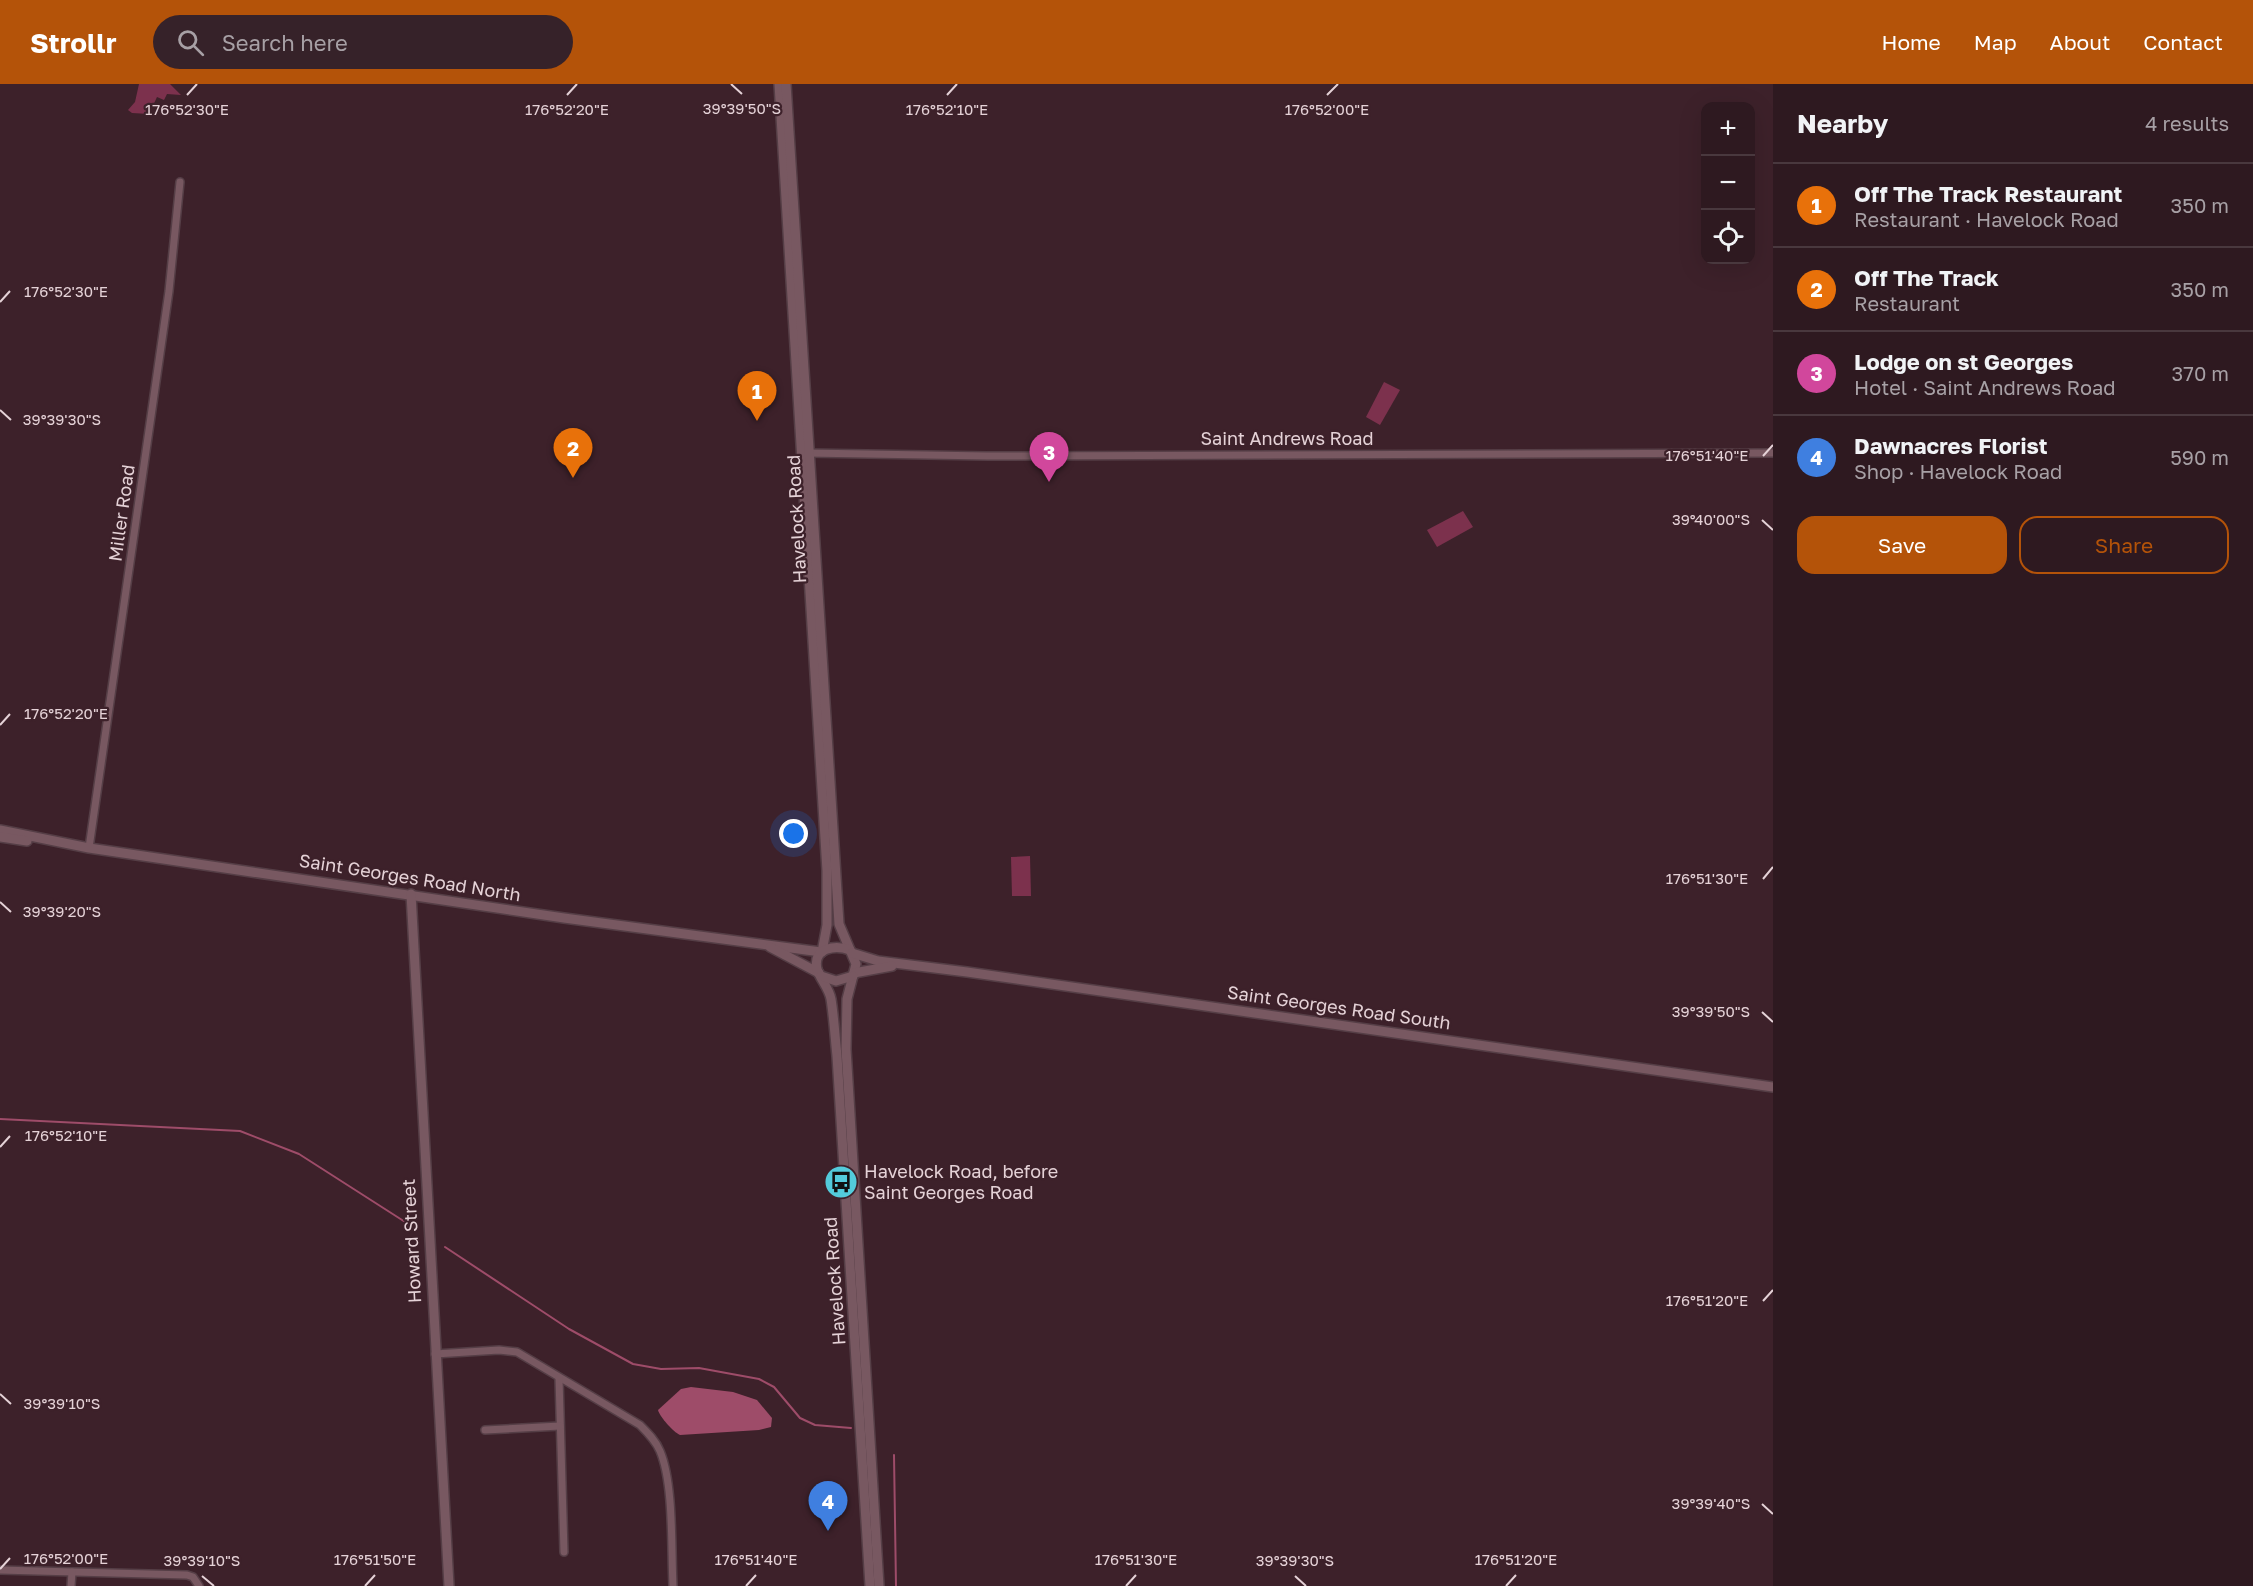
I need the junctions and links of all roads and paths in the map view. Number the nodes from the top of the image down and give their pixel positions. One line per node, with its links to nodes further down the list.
1 (779, 84): 4 (main road, Havelock Road)
2 (786, 84): 4 (main road, Havelock Road)
3 (180, 182): 9 (street, Miller Road)
4 (806, 453): 5 (street, Saint Andrews Road); 12 (main road, Havelock Road); 13 (main road, Havelock Road)
5 (1773, 453)
6 (0, 830): 8 (main road, Saint Georges Road North)
7 (0, 837): 8 (main road, Saint Georges Road North)
8 (48, 842): 9 (main road, Saint Georges Road North)
9 (88, 848): 10 (main road, Saint Georges Road North)
10 (411, 894): 11 (main road, Saint Georges Road North); 18 (main road, Howard Street)
11 (768, 946): 12 (main road, Saint Georges Road North); 15 (main road, Saint Georges Road North)
12 (822, 952): 13 (main road); 15 (main road)
13 (851, 952): 14 (main road, Saint Georges Road South); 16 (main road)
14 (900, 965): 16 (main road, Saint Georges Road South); 17 (main road, Saint Georges Road South)
15 (820, 974): 16 (main road); 29 (main road, Havelock Road)
16 (854, 974): 30 (main road, Havelock Road)
17 (1773, 1087)
18 (435, 1354): 19 (street); 27 (main road, Howard Street)
19 (559, 1378): 20 (street); 28 (street)
20 (561, 1426): 21 (street); 22 (street)
21 (485, 1430)
22 (564, 1552)
23 (0, 1570): 24 (street)
24 (72, 1572): 25 (street); 26 (street)
25 (198, 1583)
26 (71, 1586)
27 (448, 1586)
28 (673, 1586)
29 (870, 1586)
30 (879, 1586)

